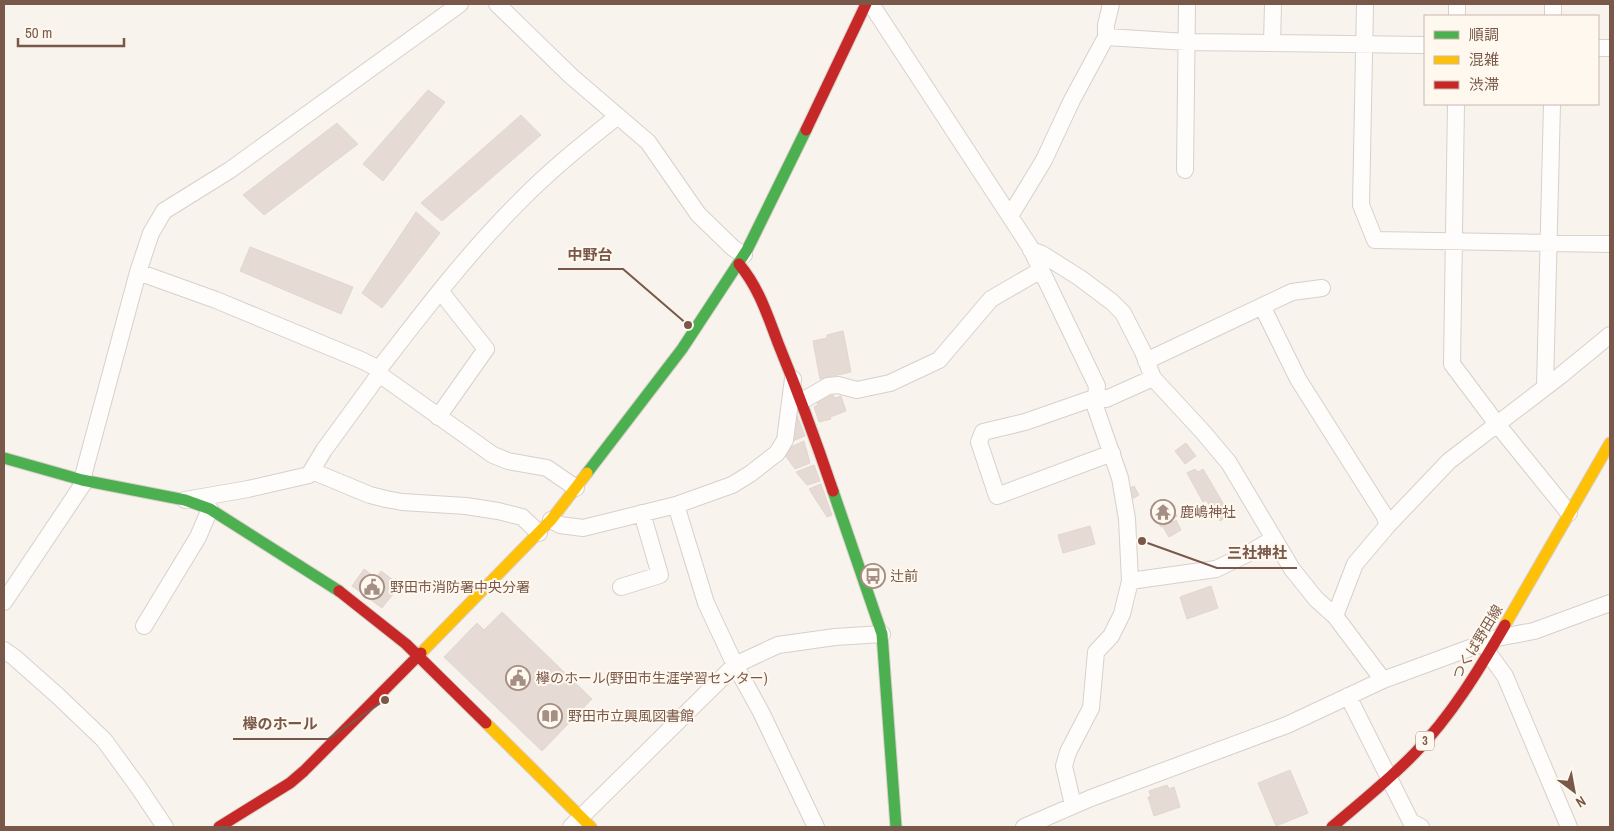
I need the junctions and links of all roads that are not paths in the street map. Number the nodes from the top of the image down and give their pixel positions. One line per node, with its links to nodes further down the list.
1 (460, 4): 25 (street)
2 (498, 4): 16 (street)
3 (866, 4): 23 (street)
4 (871, 4): 18 (street)
5 (1111, 4): 9 (street)
6 (1187, 4): 10 (street)
7 (1273, 4): 11 (street)
8 (1365, 4): 12 (street)
9 (1106, 37): 10 (street); 18 (street)
10 (1187, 42): 11 (street); 17 (street)
11 (1272, 43): 12 (street)
12 (1364, 44): 13 (street); 19 (street)
13 (1424, 45)
14 (1456, 105): 19 (street)
15 (1552, 105): 20 (street)
16 (618, 116): 23 (street); 27 (street)
17 (1185, 170)
18 (1010, 216): 22 (street)
19 (1452, 241): 20 (street); 38 (street)
20 (1548, 243): 21 (street); 34 (street)
21 (1610, 244)
22 (1031, 250): 24 (street); 30 (street)
23 (742, 259): 33 (street); 44 (street)
24 (1041, 270): 35 (street); 36 (street)
25 (138, 272): 31 (street); 43 (street)
26 (1322, 288): 28 (street)
27 (441, 292): 31 (street); 37 (street)
28 (1262, 306): 30 (street); 51 (street)
29 (1610, 335): 34 (street)
30 (1146, 361): 32 (street)
31 (379, 371): 37 (street); 42 (street)
32 (1153, 378): 35 (street); 53 (street)
33 (793, 379): 36 (street); 46 (street)
34 (1545, 387): 38 (street)
35 (1096, 398): 40 (street); 40 (street)
36 (802, 401): 60 (street)
37 (438, 417): 44 (street)
38 (1497, 424): 48 (street); 51 (street)
39 (1610, 443): 48 (street, つくば野田線 / 3)
40 (1112, 454): 54 (street)
41 (4, 458): 43 (street)
42 (312, 471): 45 (street); 52 (street)
43 (84, 480): 45 (street); 56 (street)
44 (576, 488): 50 (street)
45 (186, 500): 47 (street)
46 (676, 505): 49 (street); 65 (street)
47 (210, 509): 59 (street); 64 (street)
48 (1569, 513): 61 (street, つくば野田線 / 3)
49 (642, 514): 50 (street); 55 (street)
50 (551, 520): 52 (street)
51 (1388, 525): 58 (street)
52 (539, 533): 64 (street)
53 (1273, 539): 54 (street); 58 (street)
54 (1130, 582): 69 (street)
55 (621, 587)
56 (4, 602)
57 (1610, 603): 61 (street)
58 (1335, 616): 66 (street)
59 (144, 626)
60 (882, 634): 65 (street); 75 (street)
61 (1497, 638): 63 (street, つくば野田線 / 3); 66 (street)
62 (4, 650): 72 (street)
63 (1489, 654): 68 (street, つくば野田線 / 3); 78 (street)
64 (419, 655): 70 (street); 73 (street)
65 (735, 665): 70 (street); 74 (street)
66 (1383, 680): 67 (street)
67 (1348, 696): 68 (street); 69 (street)
68 (1388, 779): 71 (street); 77 (street, つくば野田線 / 3)
69 (1073, 805): 76 (street)
70 (581, 824)
71 (1412, 825)
72 (166, 827)
73 (219, 827)
74 (816, 827)
75 (896, 827)
76 (1024, 827)
77 (1332, 827)
78 (1569, 827)

